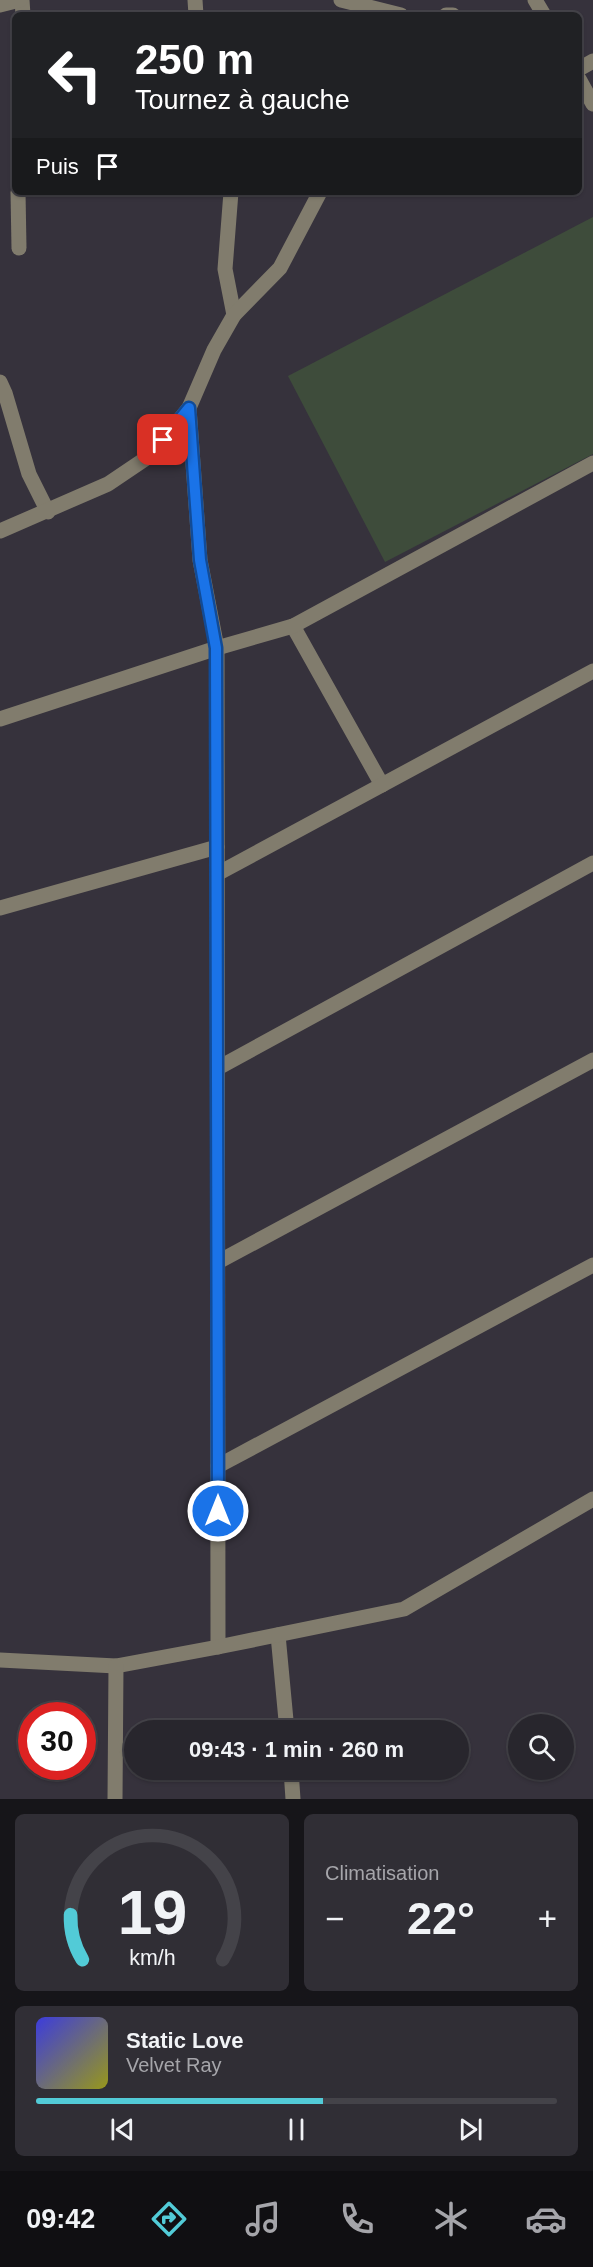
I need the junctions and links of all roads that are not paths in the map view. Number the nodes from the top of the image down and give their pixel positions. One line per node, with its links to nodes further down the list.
1 (21, 0): 3 (street)
2 (341, 0): 4 (street)
3 (0, 5)
4 (389, 12)
5 (582, 84): 6 (street)
6 (593, 104)
7 (18, 195): 10 (street)
8 (231, 195): 11 (street)
9 (318, 195): 11 (street)
10 (19, 248)
11 (234, 315): 13 (street)
12 (0, 382): 15 (street)
13 (189, 408): 15 (street); 18 (street)
14 (593, 463): 17 (street)
15 (48, 512): 16 (street)
16 (0, 531)
17 (293, 626): 18 (street); 21 (street)
18 (216, 648): 20 (street); 22 (street)
19 (593, 671): 21 (street)
20 (0, 719)
21 (382, 785): 24 (street)
22 (218, 847): 24 (street); 25 (street)
23 (593, 863): 27 (street)
24 (217, 874): 27 (street)
25 (0, 908)
26 (593, 1060): 28 (street)
27 (218, 1068): 28 (street)
28 (218, 1262): 30 (street)
29 (593, 1265): 30 (street)
30 (218, 1466): 33 (street)
31 (593, 1499): 32 (street)
32 (278, 1635): 33 (street); 36 (street)
33 (218, 1647): 35 (street)
34 (0, 1660): 35 (street)
35 (116, 1666): 38 (street)
36 (286, 1720)
37 (292, 1780): 39 (street)
38 (116, 1799)
39 (293, 1799)

